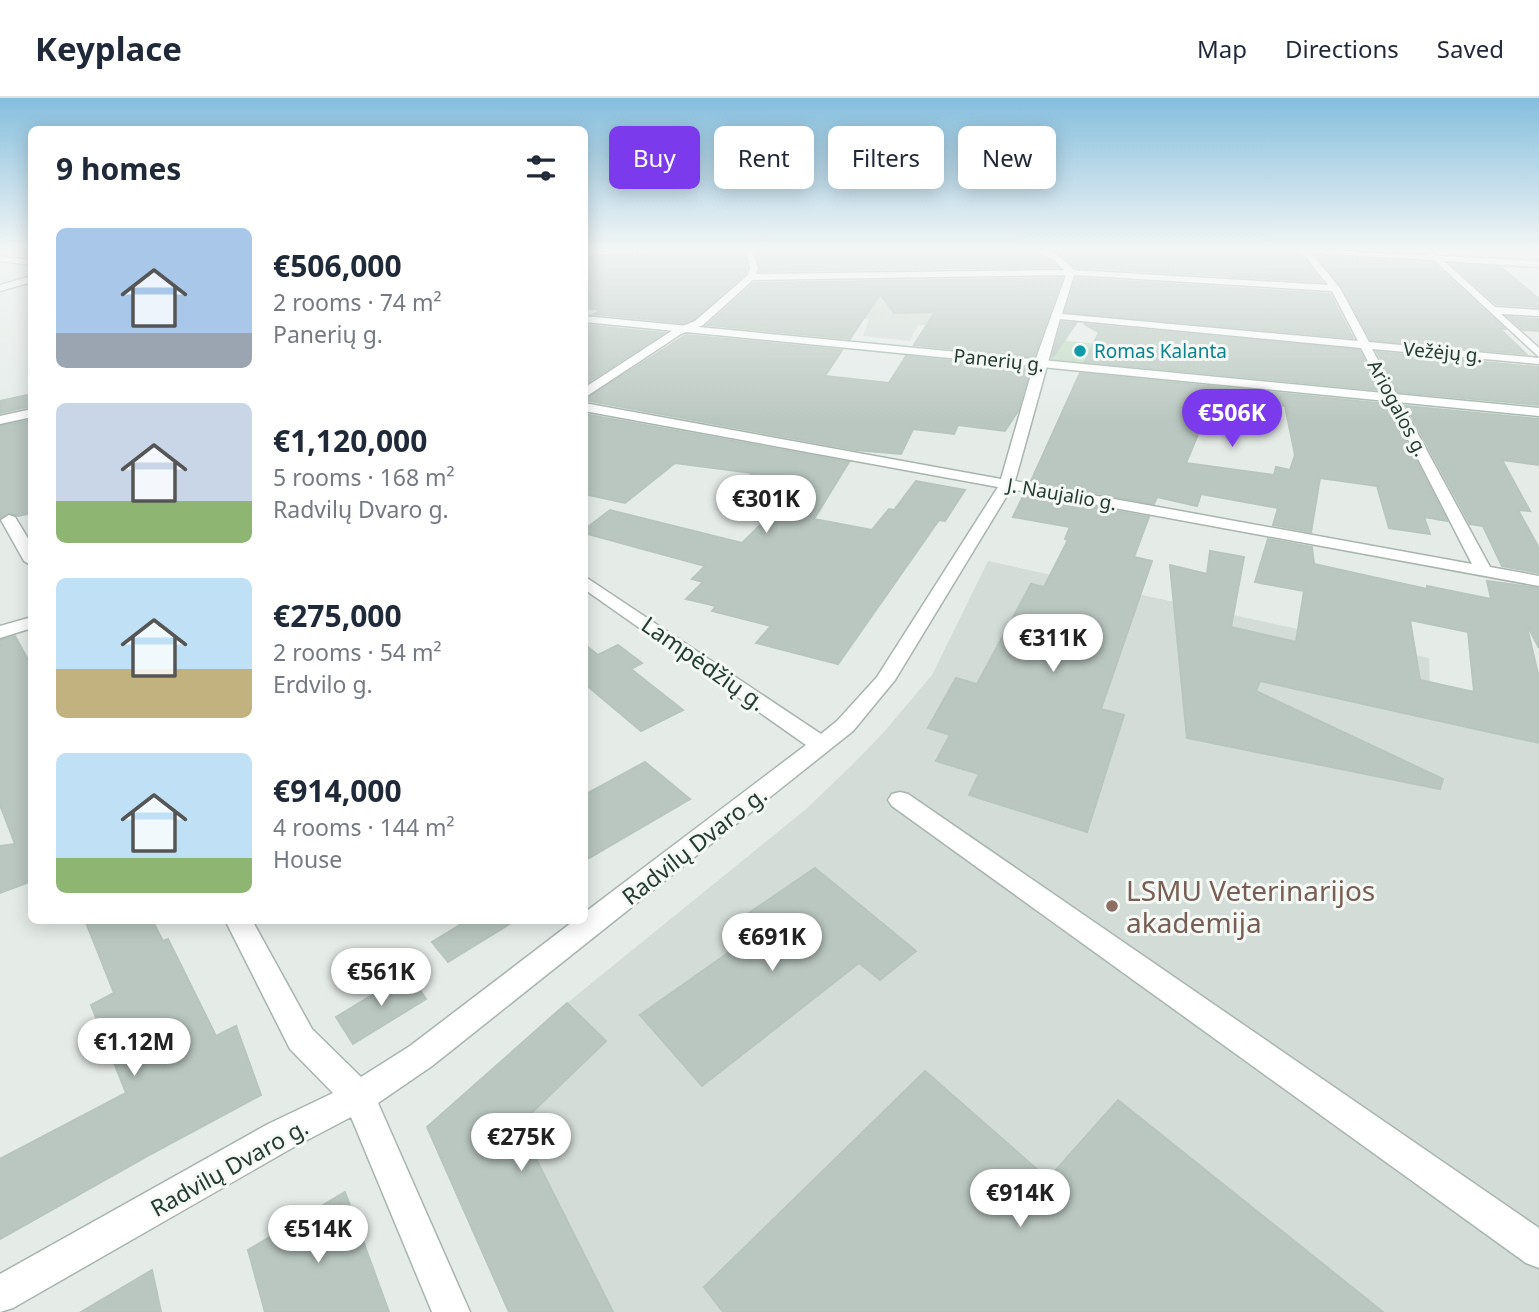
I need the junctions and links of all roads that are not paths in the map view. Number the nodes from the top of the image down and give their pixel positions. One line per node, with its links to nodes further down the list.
1 (717, 307): 9 (street)
2 (1058, 307): 7 (street, Radvilų Dvaro g.)
3 (1344, 307): 10 (street, Ariogalos g.)
4 (1488, 307): 5 (street)
5 (1491, 310): 6 (street); 11 (street)
6 (1539, 313)
7 (1055, 316): 10 (street, Vežėjų g.); 13 (street, Radvilų Dvaro g.)
8 (588, 319): 9 (street, Panerių g.)
9 (685, 329): 13 (street, Panerių g.); 14 (street)
10 (1364, 345): 12 (street, Vežėjų g.); 15 (street, Ariogalos g.)
11 (1539, 354)
12 (1539, 361)
13 (1040, 364): 15 (street, Panerių g.); 20 (street, Radvilų Dvaro g.)
14 (588, 391)
15 (1391, 397): 17 (street, Panerių g.); 23 (street, Ariogalos g.)
16 (588, 408): 20 (street, J. Naujalio g.)
17 (1539, 412)
18 (28, 414): 19 (street)
19 (0, 420)
20 (1007, 484): 23 (street, J. Naujalio g.); 28 (street, Radvilų Dvaro g.)
21 (9, 520): 22 (street)
22 (28, 554)
23 (1484, 571): 24 (street, J. Naujalio g.)
24 (1539, 581)
25 (588, 585): 28 (street, Lampėdžių g.)
26 (28, 623): 27 (street)
27 (0, 632)
28 (822, 745): 31 (street, Radvilų Dvaro g.)
29 (900, 800): 32 (street)
30 (240, 924): 31 (street)
31 (359, 1097): 33 (street, Radvilų Dvaro g.); 34 (street)
32 (1539, 1250)
33 (0, 1295)
34 (452, 1312)

